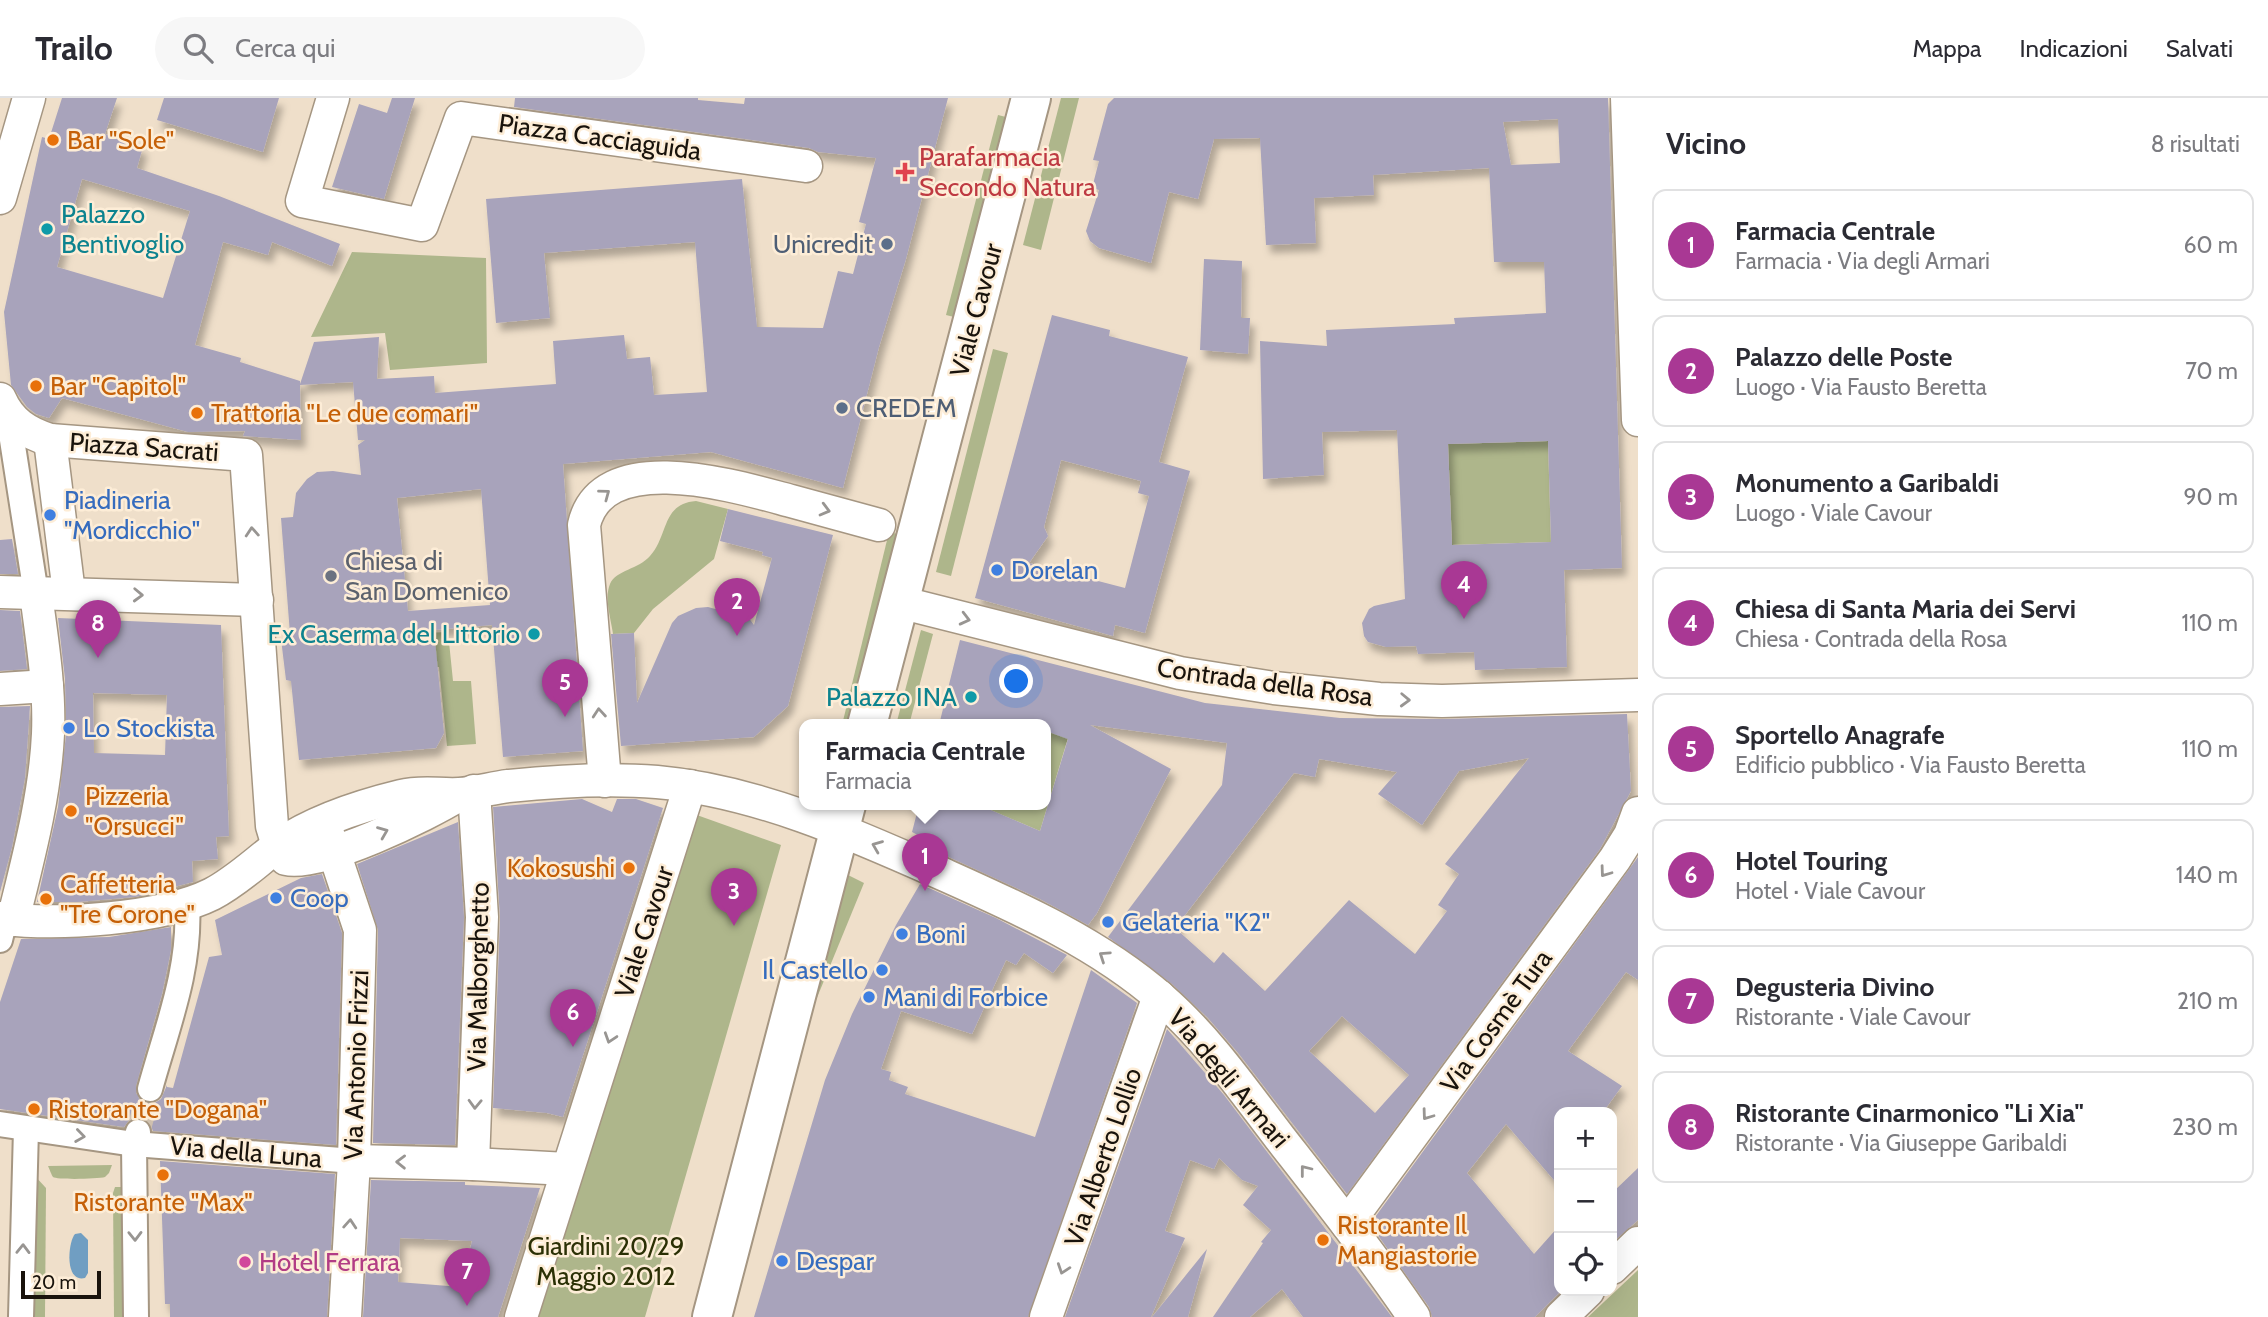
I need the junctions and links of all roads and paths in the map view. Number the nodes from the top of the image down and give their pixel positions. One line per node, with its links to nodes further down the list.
1 (29, 98): 5 (street)
2 (333, 98): 6 (street, Piazza Cacciaguida)
3 (1031, 98): 17 (street, Viale Cavour)
4 (1627, 98): 8 (street)
5 (4, 165): 7 (street)
6 (806, 166)
7 (0, 198)
8 (1637, 346): 10 (street)
9 (2, 404): 11 (street); 15 (street)
10 (1638, 420)
11 (50, 440): 14 (street, Piazza Sacrati); 16 (street, Piazza Sacrati, one-way to 11)
12 (879, 525): 22 (street, one-way to 12)
13 (0, 592): 15 (street)
14 (69, 593): 15 (street); 16 (street, one-way to 16)
15 (36, 594): 18 (street)
16 (257, 600): 25 (street, Piazza Sacrati)
17 (899, 601): 20 (street, Contrada della Rosa, one-way to 20); 21 (street, Viale Cavour)
18 (47, 686): 19 (street); 34 (street)
19 (0, 689)
20 (1638, 695)
21 (869, 719)
22 (605, 780): 23 (street, Via degli Armari); 24 (street, Via degli Armari)
23 (690, 786): 26 (street, Via degli Armari); 42 (street, Viale Cavour, one-way to 42)
24 (467, 792): 30 (street); 32 (street, one-way to 24); 41 (street, Via Malborghetto, one-way to 41)
25 (270, 803): 30 (street); 31 (street, Piazza Sacrati)
26 (799, 809)
27 (803, 810): 29 (street, Via degli Armari)
28 (1638, 813): 43 (street, Via Cosmè Tura, one-way to 43)
29 (843, 818): 35 (street, Via degli Armari, one-way to 29); 51 (street)
30 (327, 820): 31 (street); 32 (street, Via Antonio Frizzi)
31 (278, 846): 32 (street); 33 (street)
32 (335, 851): 40 (street, Via Antonio Frizzi)
33 (187, 904): 34 (street); 36 (street)
34 (5, 924)
35 (1159, 996): 43 (street, Via degli Armari, one-way to 35); 52 (street, Via Alberto Lollio, one-way to 52)
36 (150, 1089)
37 (0, 1124): 38 (street)
38 (26, 1129): 39 (street, Via della Luna, one-way to 39); 47 (street, one-way to 38)
39 (136, 1138): 40 (street, Via della Luna); 48 (street, one-way to 48)
40 (354, 1161): 41 (street, Via della Luna, one-way to 40); 49 (street, Via Antonio Frizzi, one-way to 40)
41 (473, 1164): 42 (street, Via della Luna)
42 (568, 1169): 50 (street, Viale Cavour)
43 (1347, 1224): 53 (street, Via degli Armari)
44 (1638, 1243): 45 (street)
45 (1617, 1263)
46 (1583, 1296): 54 (street)
47 (21, 1317)
48 (136, 1317)
49 (345, 1317)
50 (521, 1317)
51 (712, 1317)
52 (1046, 1317)
53 (1414, 1317)
54 (1561, 1317)

